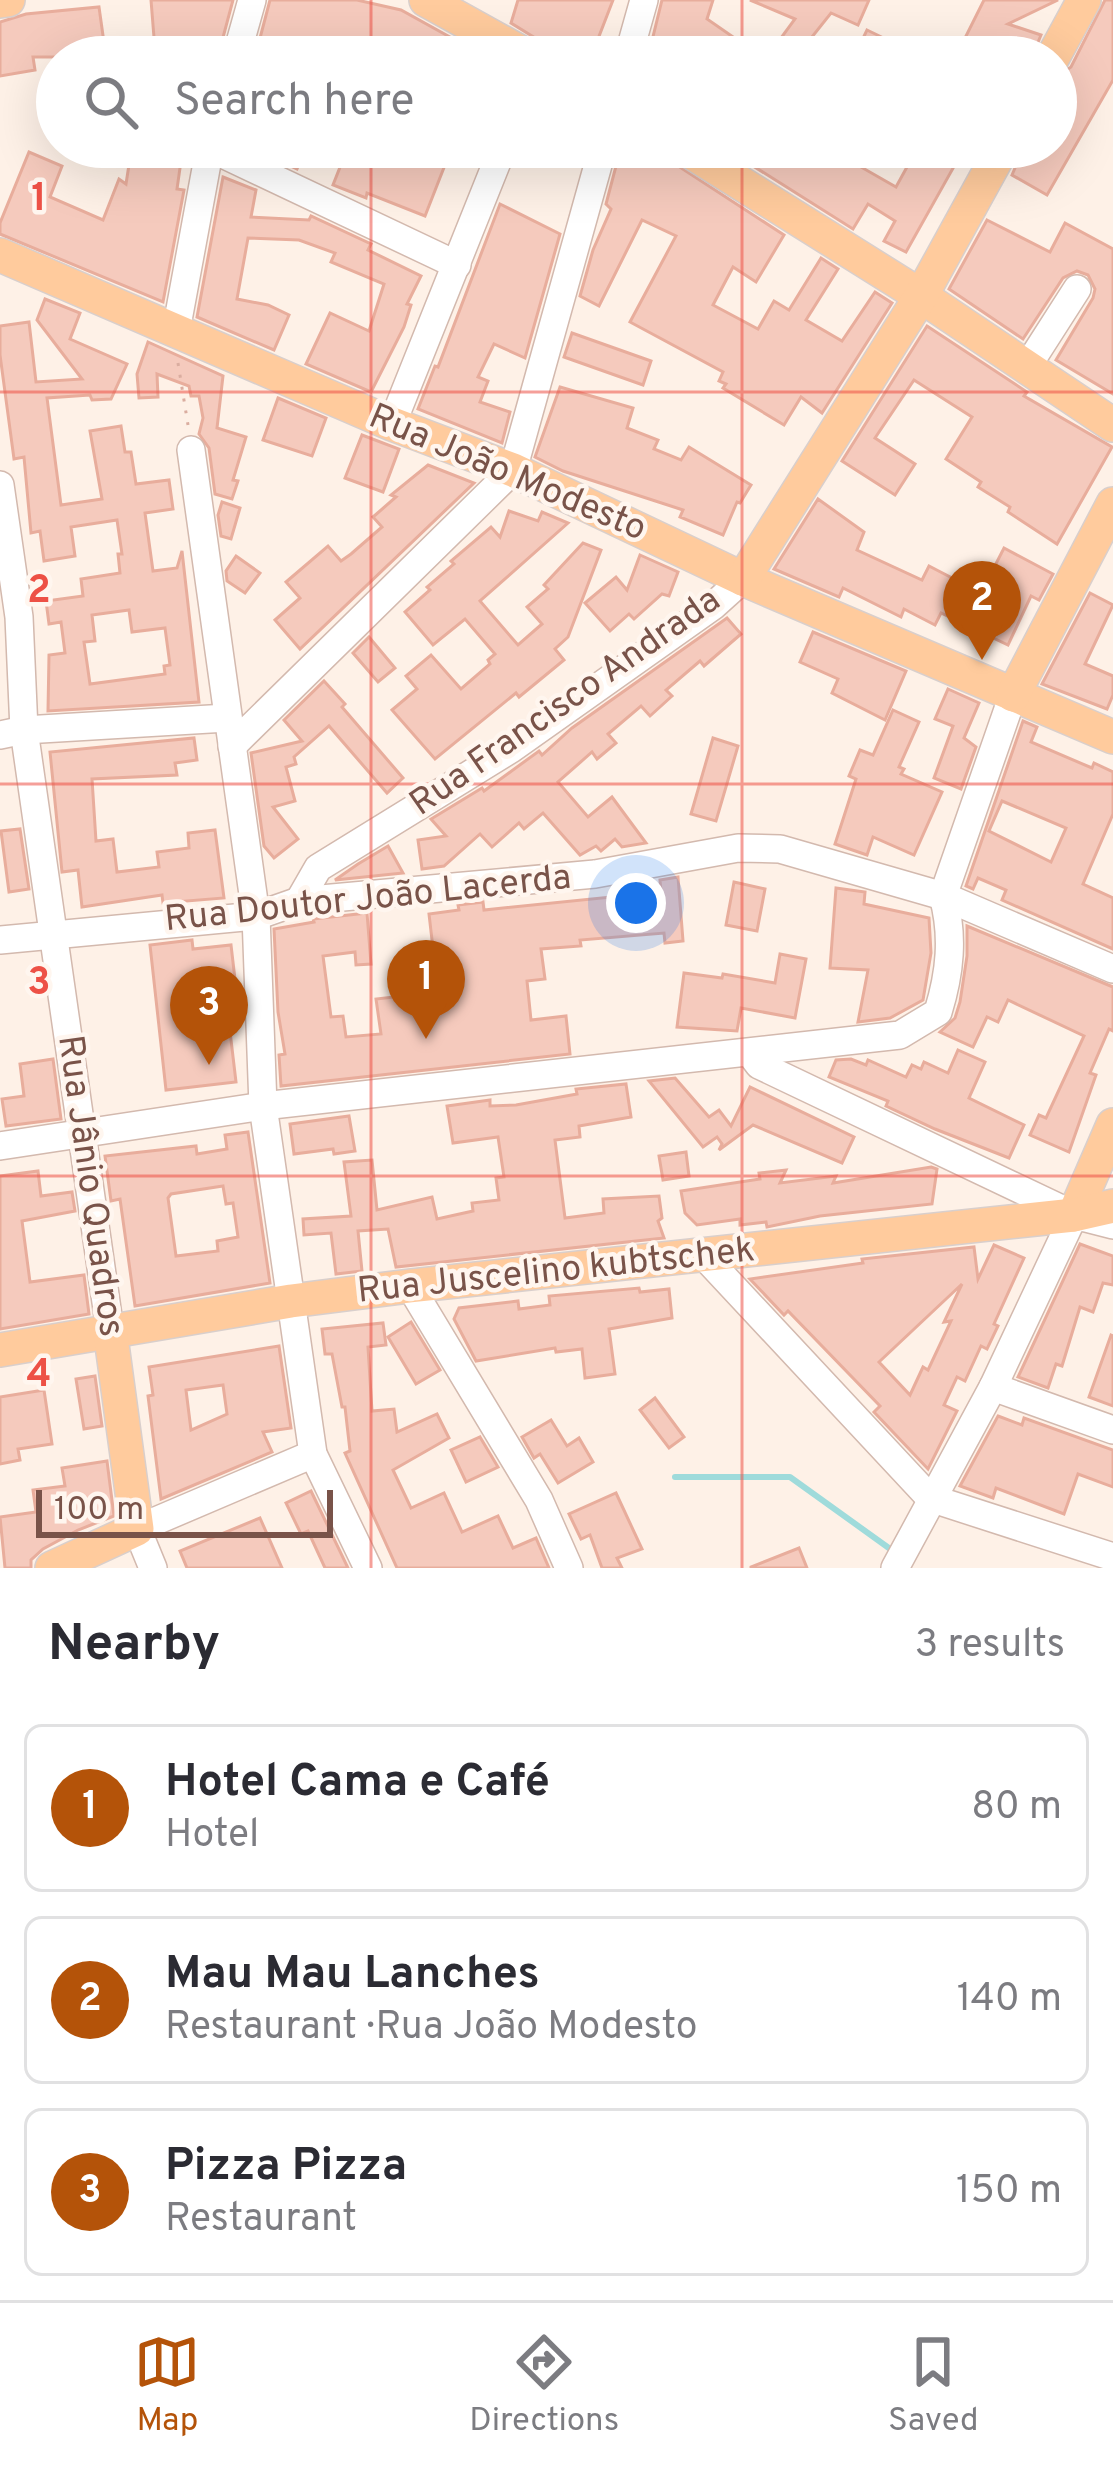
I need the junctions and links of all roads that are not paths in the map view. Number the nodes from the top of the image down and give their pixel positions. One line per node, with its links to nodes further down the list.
1 (252, 0): 5 (street)
2 (426, 0): 6 (main road)
3 (644, 0): 7 (street)
4 (1084, 0): 8 (main road)
5 (242, 36)
6 (492, 36)
7 (634, 36)
8 (1064, 36)
9 (206, 168): 19 (street)
10 (254, 168): 16 (street)
11 (495, 168): 16 (street)
12 (597, 168): 24 (street)
13 (717, 168): 18 (main road)
14 (991, 168): 18 (main road, Rua Francisco Andrada)
15 (0, 255): 19 (main road, Rua João Modesto)
16 (457, 266): 21 (street)
17 (1077, 289): 20 (street)
18 (921, 296): 20 (main road); 27 (main road, Rua Francisco Andrada)
19 (176, 332): 21 (main road, Rua João Modesto)
20 (1028, 367): 22 (main road)
21 (392, 424): 24 (main road, Rua João Modesto)
22 (1113, 425)
23 (190, 450): 29 (street)
24 (513, 470): 27 (main road, Rua João Modesto); 29 (street)
25 (0, 485): 30 (street, Rua Jânio Quadros)
26 (1113, 504): 28 (main road)
27 (743, 579): 28 (main road, Rua João Modesto); 33 (street, Rua Francisco Andrada)
28 (1013, 695): 31 (main road, Rua João Modesto); 32 (street)
29 (230, 732): 30 (street); 34 (street)
30 (12, 733): 35 (street, Rua Jânio Quadros)
31 (1113, 737)
32 (943, 896): 33 (street, Rua Doutor João Lacerda); 37 (street, Rua Doutor João Lacerda); 38 (street)
33 (299, 901): 34 (street, Rua Doutor João Lacerda)
34 (256, 916): 35 (street, Rua Doutor João Lacerda); 39 (street)
35 (52, 932): 36 (street, Rua Doutor João Lacerda); 41 (street, Rua Jânio Quadros)
36 (0, 940)
37 (1113, 969)
38 (750, 1053): 39 (street); 43 (street)
39 (263, 1106): 41 (street); 50 (street)
40 (1113, 1125): 45 (main road)
41 (82, 1135): 42 (street); 51 (street, Rua Jânio Quadros)
42 (0, 1146)
43 (1011, 1185): 45 (street); 46 (street)
44 (1113, 1206): 45 (main road, Rua Juscelino kubtschek)
45 (1074, 1215): 46 (main road, Rua Juscelino kubtschek); 47 (street); 53 (street)
46 (1006, 1222): 48 (main road, Rua Juscelino kubtschek)
47 (1113, 1226)
48 (705, 1257): 49 (main road, Rua Juscelino kubtschek); 56 (street)
49 (410, 1286): 50 (main road, Rua Juscelino kubtschek); 62 (street)
50 (291, 1301): 51 (main road, Rua Juscelino kubtschek); 55 (street)
51 (110, 1330): 52 (main road, Rua Juscelino kubtschek); 57 (main road, Rua Jânio Quadros)
52 (0, 1350)
53 (993, 1387): 54 (street); 56 (street)
54 (1113, 1430)
55 (313, 1454): 57 (street); 61 (street)
56 (930, 1498): 58 (street); 63 (street)
57 (136, 1529): 59 (main road); 60 (street)
58 (1113, 1557)
59 (52, 1568)
60 (153, 1568)
61 (368, 1568)
62 (568, 1568)
63 (895, 1568)

